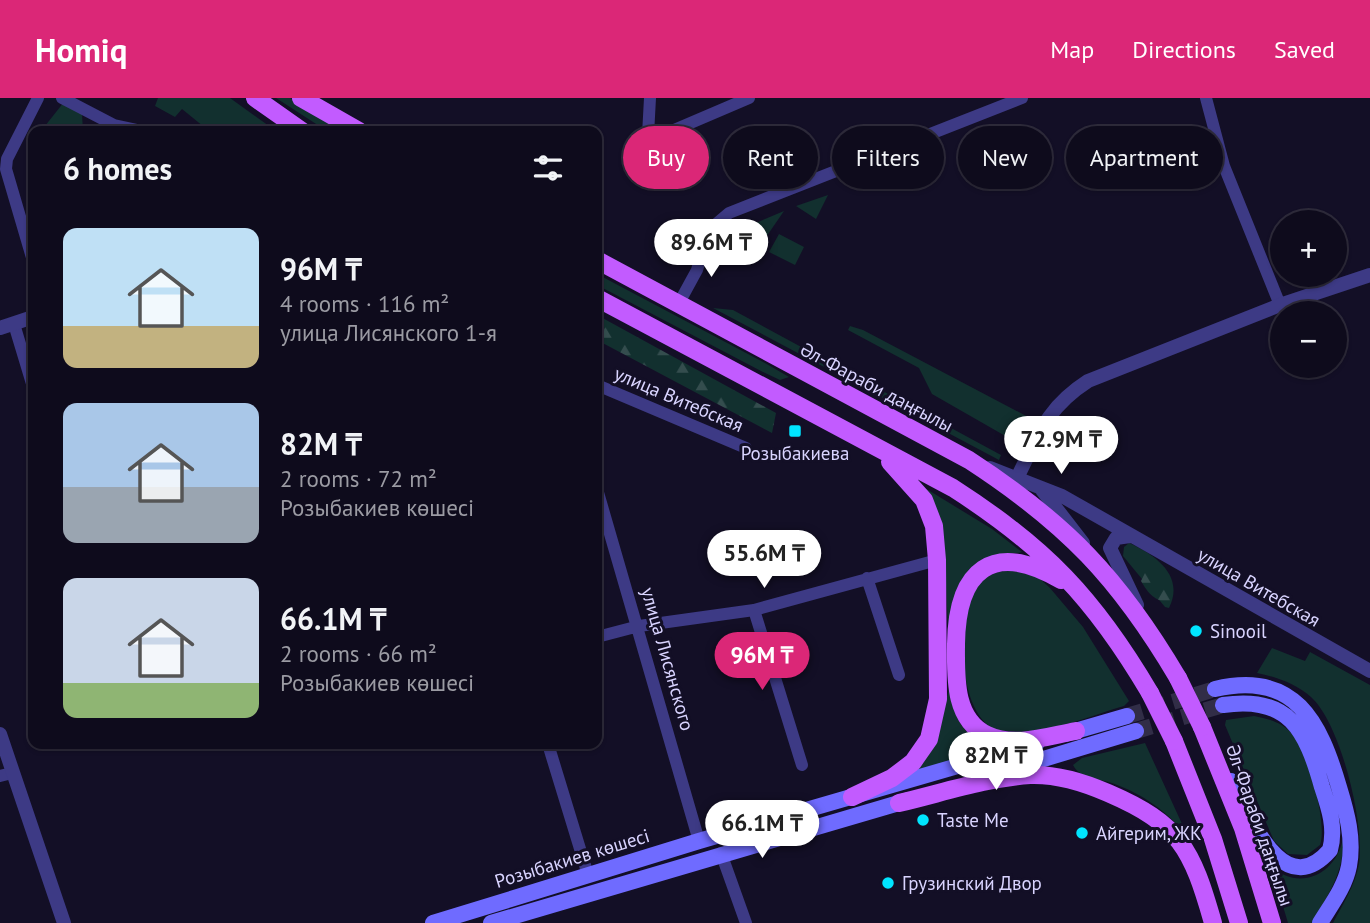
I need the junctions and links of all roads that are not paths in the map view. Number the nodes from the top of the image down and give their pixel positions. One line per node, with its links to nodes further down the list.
1 (38, 98): 16 (street)
2 (62, 98): 10 (street)
3 (256, 98): 9 (main road)
4 (301, 98): 13 (main road)
5 (650, 98): 14 (street)
6 (749, 98): 15 (street)
7 (1022, 98): 22 (street)
8 (1206, 98): 20 (street)
9 (279, 114): 11 (street); 12 (main road)
10 (119, 126)
11 (290, 126)
12 (295, 126)
13 (350, 126)
14 (647, 126)
15 (683, 126)
16 (28, 244)
17 (602, 263): 22 (main road, Әл-Фараби даңғылы)
18 (1370, 275): 21 (street)
19 (602, 301): 28 (main road)
20 (1278, 301)
21 (1292, 301)
22 (679, 303): 30 (main road, Әл-Фараби даңғылы)
23 (1270, 309): 31 (street)
24 (28, 319): 25 (street)
25 (7, 326): 26 (street)
26 (28, 375)
27 (602, 387): 29 (street, улица Витебская)
28 (875, 447): 35 (main road); 39 (main road)
29 (746, 449)
30 (969, 460): 31 (street, улица Витебская); 36 (main road, Әл-Фараби даңғылы)
31 (1019, 473): 32 (street, улица Витебская)
32 (1039, 487): 34 (street, улица Витебская); 36 (street)
33 (602, 505): 40 (street, улица Лисянского)
34 (1130, 536): 41 (street); 43 (street, улица Витебская)
35 (937, 560): 37 (street); 55 (main road)
36 (1097, 561): 41 (main road, Әл-Фараби даңғылы)
37 (867, 578): 38 (street); 44 (street)
38 (754, 610): 40 (street); 53 (street)
39 (1100, 614): 49 (main road); 65 (main road, bridge)
40 (639, 626): 42 (street); 57 (street, улица Лисянского)
41 (1152, 634): 48 (main road, Әл-Фараби даңғылы, bridge)
42 (602, 636)
43 (1370, 671)
44 (899, 675)
45 (1215, 689): 67 (main road)
46 (1223, 705): 48 (main road)
47 (1127, 716): 49 (main road, Розыбакиев көшесі)
48 (1202, 727): 66 (main road, Әл-Фараби даңғылы)
49 (1076, 731): 55 (main road, Розыбакиев көшесі)
50 (1136, 731): 56 (main road)
51 (0, 734): 54 (street)
52 (549, 749): 59 (street)
53 (802, 765)
54 (6, 774): 60 (street)
55 (852, 797): 57 (main road, Розыбакиев көшесі)
56 (899, 803): 58 (main road, Розыбакиев көшесі); 64 (main road)
57 (699, 841): 59 (main road, Розыбакиев көшесі)
58 (721, 853): 62 (main road, Розыбакиев көшесі); 63 (street)
59 (587, 875): 61 (main road, Розыбакиев көшесі)
60 (64, 923)
61 (433, 923)
62 (491, 923)
63 (746, 923)
64 (1213, 923)
65 (1239, 923)
66 (1272, 923)
67 (1320, 923)

